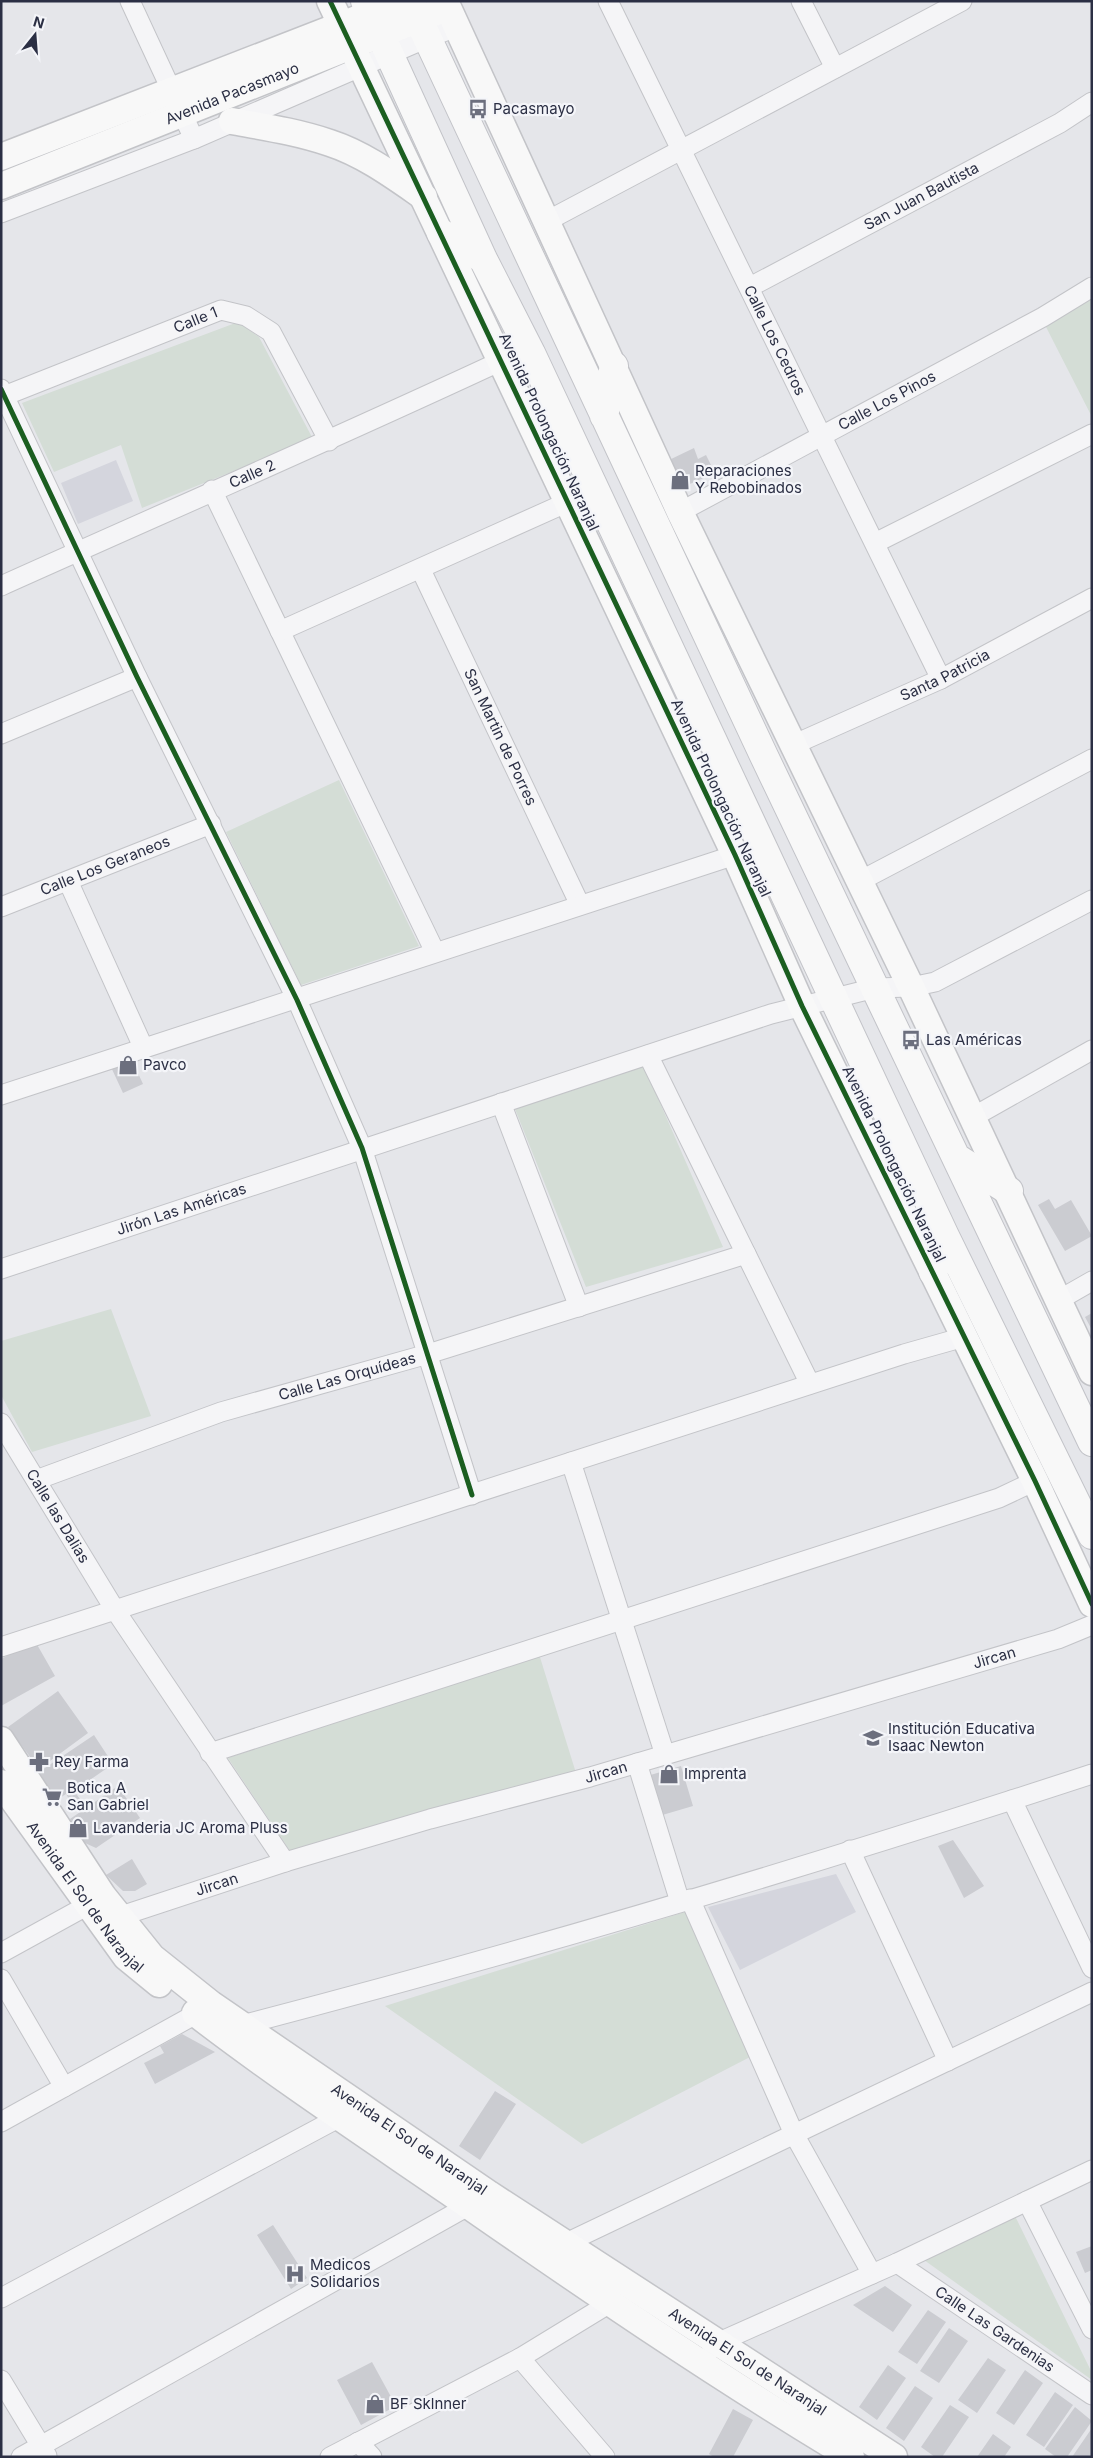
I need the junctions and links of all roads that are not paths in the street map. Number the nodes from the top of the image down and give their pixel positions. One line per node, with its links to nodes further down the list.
1 (130, 1): 11 (street)
2 (330, 1): 9 (street, Avenida Prolongación Naranjal)
3 (608, 1): 15 (street, Calle Los Cedros)
4 (801, 1): 10 (street)
5 (962, 1): 10 (street)
6 (453, 9): 7 (street, Avenida Pacasmayo); 20 (street)
7 (414, 15): 8 (street, Avenida Pacasmayo); 8 (street, Avenida Pacasmayo); 28 (main road)
8 (376, 26): 9 (street, Avenida Pacasmayo); 9 (street, Avenida Pacasmayo); 22 (main road, Avenida Prolongación Naranjal)
9 (352, 46): 11 (street, Avenida Pacasmayo); 13 (street, Avenida Pacasmayo); 18 (street, Avenida Prolongación Naranjal)
10 (835, 68): 15 (street)
11 (178, 102): 14 (street); 16 (street, Avenida Pacasmayo); 17 (street, Avenida Pacasmayo)
12 (1092, 102): 23 (street, San Juan Bautista)
13 (232, 121): 14 (street, Avenida Pacasmayo); 18 (street)
14 (194, 139): 19 (street, Avenida Pacasmayo)
15 (682, 150): 20 (street); 23 (street, Calle Los Cedros)
16 (1, 157)
17 (1, 186)
18 (424, 197): 21 (street, Avenida Prolongación Naranjal)
19 (1, 214)
20 (547, 221): 26 (street)
21 (441, 233): 22 (main road); 25 (street, Avenida Prolongación Naranjal)
22 (483, 259): 57 (main road, Avenida Prolongación Naranjal)
23 (750, 287): 30 (street, Calle Los Cedros)
24 (1092, 287): 30 (street, Calle Los Pinos)
25 (501, 361): 31 (street, Calle 2); 33 (street, Avenida Prolongación Naranjal)
26 (614, 366): 28 (main road); 34 (street)
27 (3, 392): 31 (street, Calle 1); 36 (street)
28 (604, 416): 55 (main road)
29 (1092, 434): 35 (street)
30 (822, 435): 34 (street, Calle Los Pinos); 35 (street, Calle Los Cedros)
31 (329, 441): 32 (street, Calle 2)
32 (212, 490): 36 (street, Calle 2); 40 (street)
33 (568, 502): 37 (street); 47 (street, Avenida Prolongación Naranjal)
34 (680, 512): 44 (street)
35 (875, 543): 42 (street, Calle Los Cedros)
36 (78, 551): 38 (street, Calle 2); 41 (street)
37 (421, 570): 40 (street); 51 (street, San Martin de Porres)
38 (1, 586)
39 (1092, 598): 42 (street, Santa Patricia)
40 (280, 632): 53 (street)
41 (137, 677): 43 (street); 46 (street)
42 (941, 679): 44 (street, Santa Patricia)
43 (1, 734)
44 (794, 744): 49 (street)
45 (1092, 759): 49 (street)
46 (211, 824): 48 (street, Calle Los Geraneos); 56 (street)
47 (735, 855): 51 (street); 58 (street, Avenida Prolongación Naranjal)
48 (68, 881): 52 (street, Calle Los Geraneos); 59 (street)
49 (858, 882): 54 (street)
50 (1092, 900): 54 (street, Jirón Las Américas)
51 (580, 905): 53 (street)
52 (1, 907)
53 (435, 952): 56 (street)
54 (911, 986): 55 (street, Jirón Las Américas); 64 (street)
55 (875, 988): 57 (street, Jirón Las Américas); 66 (main road)
56 (297, 1000): 59 (street); 65 (street)
57 (835, 1000): 58 (street, Jirón Las Américas); 68 (main road, Avenida Prolongación Naranjal)
58 (802, 1006): 61 (street, Jirón Las Américas); 71 (street, Avenida Prolongación Naranjal)
59 (144, 1049): 62 (street)
60 (1092, 1050): 64 (street)
61 (648, 1055): 63 (street, Jirón Las Américas); 69 (street)
62 (1, 1095)
63 (501, 1103): 65 (street, Jirón Las Américas); 74 (street)
64 (973, 1117): 67 (street)
65 (362, 1148): 70 (street, Jirón Las Américas); 76 (street)
66 (956, 1158): 67 (main road); 80 (main road)
67 (1009, 1192): 73 (street)
68 (945, 1236): 71 (main road); 85 (main road, Avenida Prolongación Naranjal)
69 (746, 1254): 74 (street, Calle Las Orquídeas); 78 (street)
70 (1, 1269)
71 (933, 1272): 75 (street, Avenida Prolongación Naranjal)
72 (1092, 1281): 73 (street)
73 (1057, 1301): 77 (street)
74 (579, 1307): 76 (street, Calle Las Orquídeas)
75 (964, 1337): 78 (street); 83 (street, Avenida Prolongación Naranjal)
76 (428, 1354): 82 (street, Calle Las Orquídeas); 84 (street)
77 (1092, 1372)
78 (810, 1384): 81 (street)
79 (1, 1423): 82 (street, Calle las Dalias)
80 (1092, 1442)
81 (571, 1462): 84 (street); 88 (street)
82 (36, 1480): 87 (street, Calle las Dalias)
83 (1035, 1481): 86 (street, Avenida Prolongación Naranjal); 88 (street)
84 (472, 1495): 87 (street)
85 (1092, 1535)
86 (1092, 1604)
87 (115, 1610): 90 (street); 92 (street, Calle las Dalias)
88 (622, 1619): 92 (street); 93 (street)
89 (1092, 1625): 93 (street, Jircan)
90 (1, 1647)
91 (4, 1750): 102 (street, Avenida El Sol de Naranjal)
92 (210, 1753): 99 (street, Calle las Dalias)
93 (665, 1755): 94 (street, Jircan)
94 (637, 1763): 99 (street, Jircan); 100 (street)
95 (1092, 1774): 97 (street)
96 (1, 1782): 101 (street, Avenida El Sol de Naranjal)
97 (1012, 1800): 98 (street); 104 (street)
98 (850, 1850): 100 (street); 109 (street)
99 (285, 1862): 102 (street, Jircan)
100 (685, 1900): 108 (street); 113 (street)
101 (90, 1904): 103 (street); 107 (street, Avenida El Sol de Naranjal)
102 (118, 1918): 108 (street, Avenida El Sol de Naranjal)
103 (1, 1953)
104 (1092, 1968)
105 (1, 1979): 110 (street)
106 (1092, 1992): 109 (street)
107 (196, 2014): 110 (street); 111 (street, Avenida El Sol de Naranjal)
108 (242, 2025): 117 (street, Avenida El Sol de Naranjal)
109 (948, 2061): 113 (street)
110 (64, 2087): 112 (street)
111 (340, 2117): 116 (street, Avenida El Sol de Naranjal); 120 (street)
112 (1, 2122)
113 (794, 2134): 117 (street); 119 (street)
114 (1092, 2170): 115 (street)
115 (1027, 2201): 118 (street); 122 (street)
116 (468, 2206): 121 (street, Avenida El Sol de Naranjal); 129 (street)
117 (564, 2244): 123 (street, Avenida El Sol de Naranjal)
118 (897, 2263): 119 (street); 127 (street, Calle Las Gardenias)
119 (872, 2274): 123 (street)
120 (1, 2298)
121 (610, 2303): 124 (street); 125 (street, Avenida El Sol de Naranjal)
122 (1092, 2329)
123 (716, 2343): 125 (street); 135 (street, Avenida El Sol de Naranjal)
124 (520, 2358): 128 (street); 134 (street)
125 (701, 2364): 130 (street, Avenida El Sol de Naranjal)
126 (1, 2380): 129 (street)
127 (1092, 2395)
128 (358, 2442): 132 (street); 133 (street)
129 (44, 2451): 131 (street)
130 (838, 2453)
131 (21, 2457)
132 (330, 2457)
133 (372, 2457)
134 (605, 2457)
135 (894, 2457)

